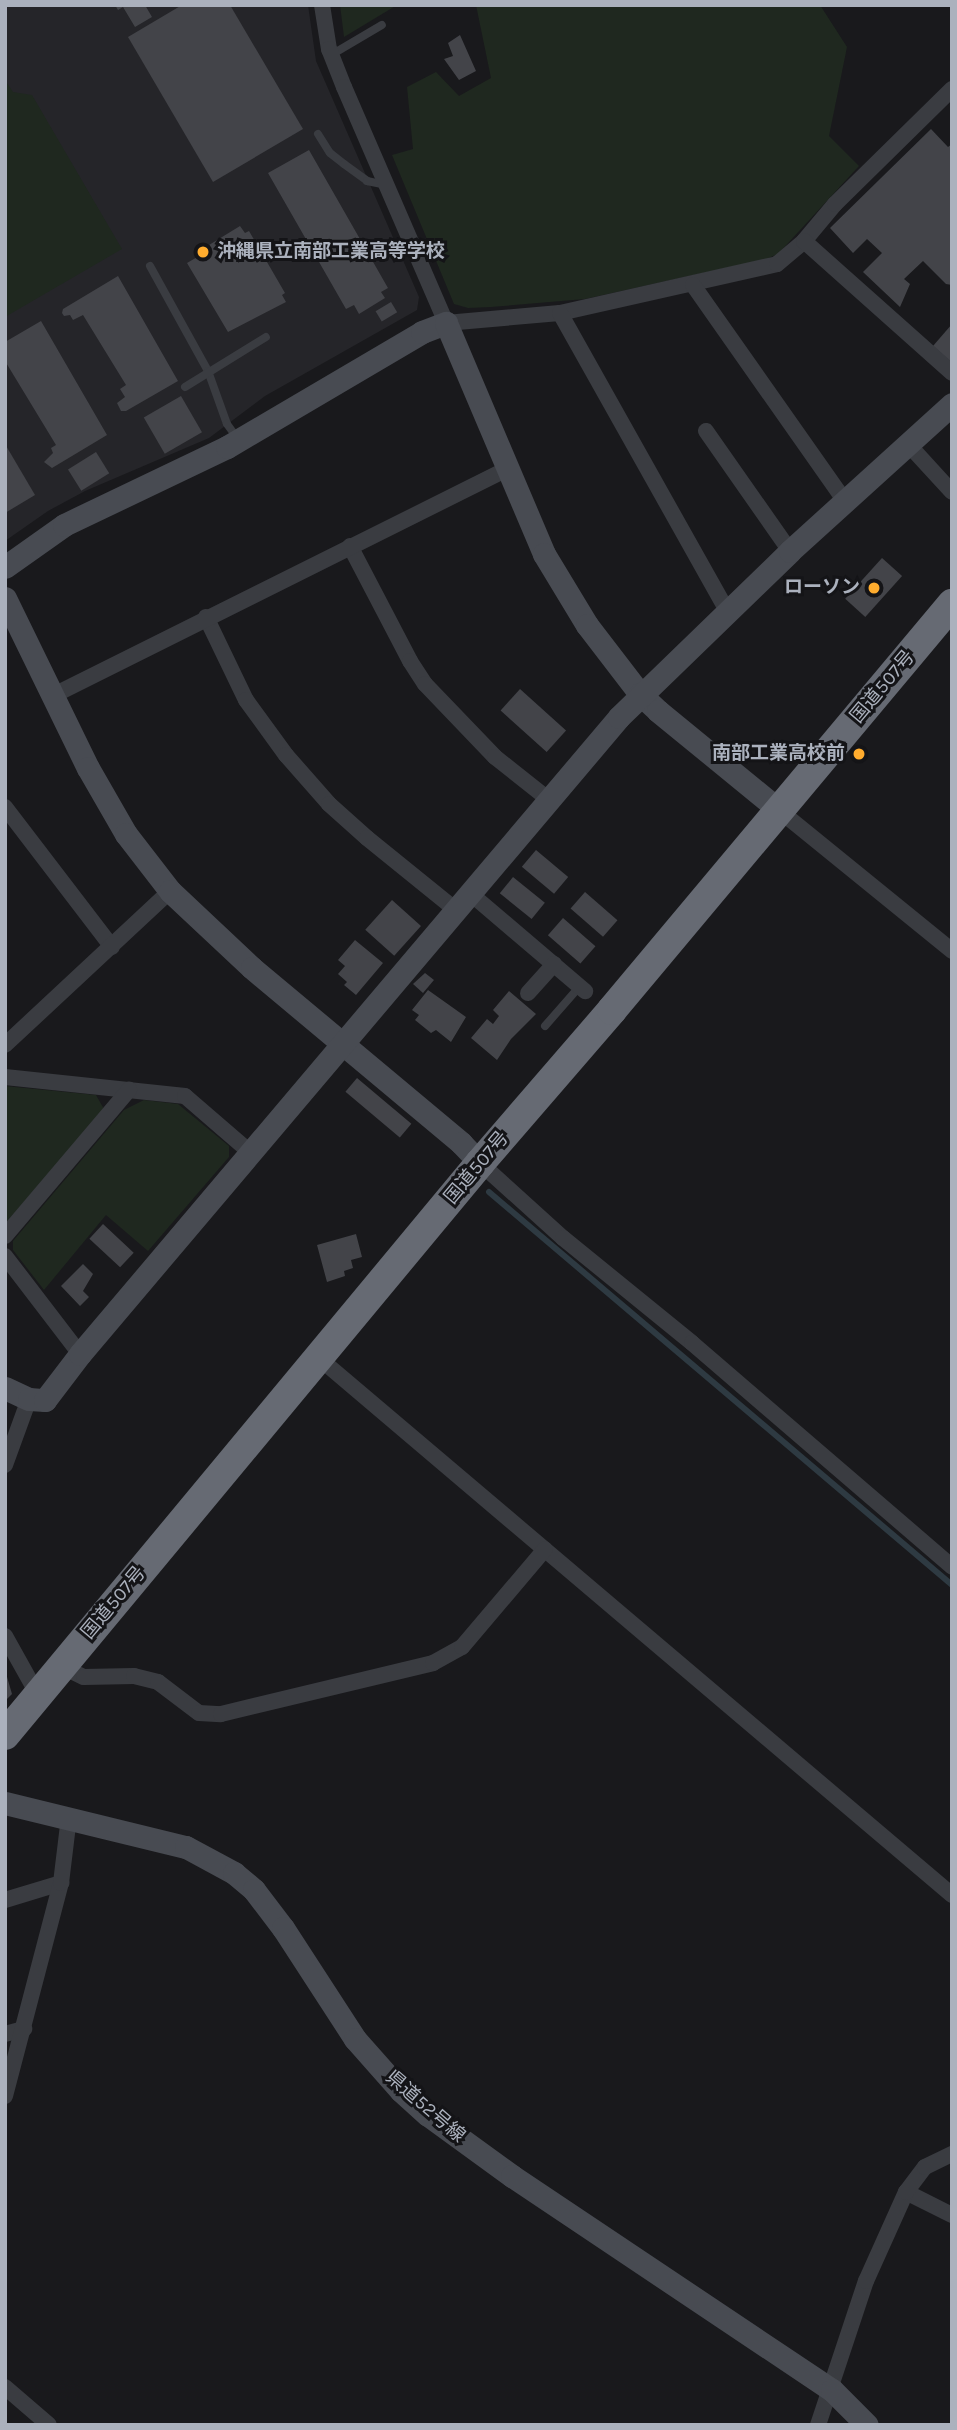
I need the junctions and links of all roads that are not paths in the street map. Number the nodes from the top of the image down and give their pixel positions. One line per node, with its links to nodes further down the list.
1 (322, 5): 3 (street)
2 (382, 25): 3 (lane)
3 (331, 54): 6 (street)
4 (952, 89): 7 (street)
5 (318, 134): 6 (lane)
6 (387, 185): 11 (street)
7 (804, 241): 9 (street); 14 (street)
8 (150, 266): 13 (lane)
9 (693, 285): 10 (street); 22 (street)
10 (560, 313): 11 (street); 28 (street)
11 (446, 323): 18 (street); 20 (street)
12 (266, 337): 13 (lane)
13 (208, 371): 15 (lane); 18 (lane)
14 (952, 373)
15 (185, 387)
16 (952, 404): 19 (street)
17 (706, 431): 24 (street)
18 (239, 440): 25 (street)
19 (908, 444): 21 (street); 22 (street)
20 (507, 469): 23 (street); 30 (street)
21 (952, 492)
22 (844, 500): 24 (street)
23 (350, 546): 29 (street); 32 (street)
24 (790, 551): 28 (street)
25 (5, 567)
26 (5, 598): 31 (street)
27 (952, 604): 34 (highway, 国道507号)
28 (727, 611): 30 (street)
29 (206, 617): 31 (street); 36 (street)
30 (640, 694): 32 (street); 34 (street)
31 (52, 696): 35 (street)
32 (548, 799): 36 (street)
33 (5, 807): 37 (street)
34 (780, 811): 38 (street); 48 (highway, 国道507号)
35 (170, 891): 37 (street); 43 (street)
36 (464, 902): 39 (street); 43 (street)
37 (112, 947): 44 (street)
38 (952, 951)
39 (554, 964): 40 (street); 41 (street)
40 (582, 988): 42 (lane)
41 (528, 993)
42 (545, 1026)
43 (345, 1042): 47 (street); 48 (street)
44 (5, 1045)
45 (5, 1077): 46 (street)
46 (129, 1090): 47 (street); 49 (street)
47 (251, 1153): 51 (street)
48 (480, 1163): 52 (highway, 国道507号); 57 (street)
49 (5, 1236)
50 (5, 1256): 51 (street)
51 (80, 1354): 54 (street)
52 (319, 1358): 56 (street); 59 (highway, 国道507号)
53 (5, 1388): 54 (street)
54 (29, 1399): 55 (street)
55 (5, 1465)
56 (545, 1549): 59 (street); 65 (street)
57 (952, 1567)
58 (5, 1636): 60 (street)
59 (61, 1666): 60 (highway, 国道507号)
60 (38, 1695): 61 (highway, 国道507号)
61 (5, 1735)
62 (5, 1803): 63 (street, 県道52号線)
63 (69, 1817): 64 (street); 74 (street, 県道52号線)
64 (61, 1883): 66 (street); 67 (street)
65 (952, 1895)
66 (5, 1900)
67 (24, 2029): 68 (street); 69 (street)
68 (5, 2034)
69 (5, 2096)
70 (952, 2154): 71 (street)
71 (906, 2192): 72 (street); 74 (street)
72 (952, 2216)
73 (5, 2387): 75 (street)
74 (832, 2390): 76 (street); 77 (street, 県道52号線)
75 (49, 2425)
76 (817, 2425)
77 (867, 2425)

